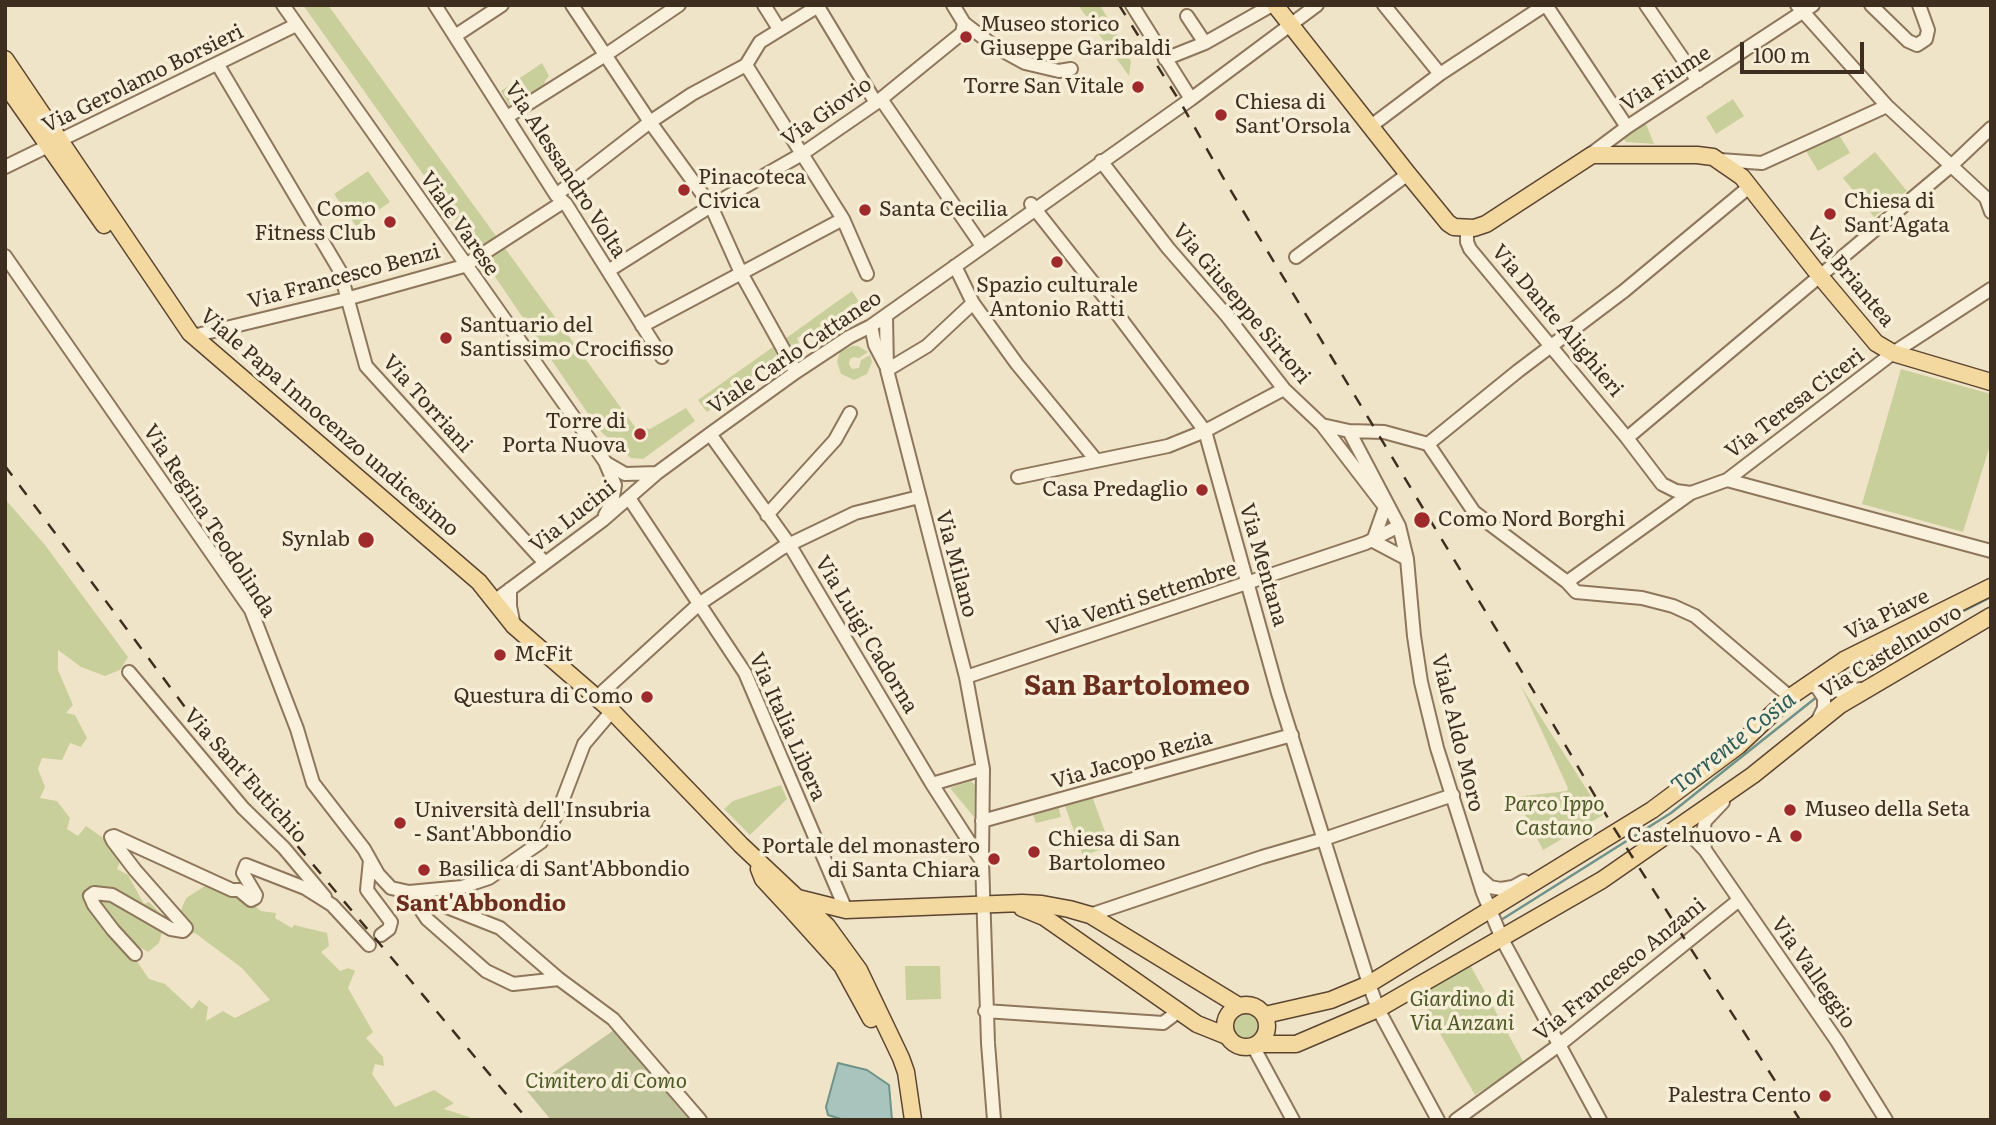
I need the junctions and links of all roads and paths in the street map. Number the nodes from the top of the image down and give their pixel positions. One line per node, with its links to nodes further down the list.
1 (283, 5): 20 (street, Viale Varese)
2 (435, 5): 23 (street, Via Alessandro Volta)
3 (502, 5): 23 (street)
4 (572, 5): 25 (street)
5 (679, 5): 25 (street)
6 (764, 5): 22 (street)
7 (1132, 5): 26 (street)
8 (1317, 5): 21 (street, Viale Carlo Cattaneo)
9 (1384, 5): 31 (street)
10 (1545, 5): 31 (street); 41 (street)
11 (1646, 5): 32 (street)
12 (1871, 5): 13 (street)
13 (1919, 5)
14 (819, 6): 22 (street); 35 (street)
15 (954, 7): 19 (street)
16 (1269, 7): 21 (main road); 24 (street)
17 (1805, 7): 32 (street, Via Fiume); 36 (street)
18 (1187, 16): 24 (street)
19 (964, 23): 30 (street); 35 (street, Via Giovio)
20 (296, 25): 28 (street, Via Gerolamo Borsieri); 63 (street, Viale Varese)
21 (1291, 26): 34 (street, Viale Carlo Cattaneo); 39 (main road)
22 (779, 29): 29 (street)
23 (455, 36): 37 (street, Via Alessandro Volta)
24 (1205, 43): 26 (street)
25 (607, 54): 37 (street); 38 (street)
26 (1165, 59): 34 (street)
27 (5, 60): 42 (main road, Viale Papa Innocenzo undicesimo)
28 (218, 65): 42 (street, Via Gerolamo Borsieri); 69 (street, Via Torriani)
29 (746, 65): 38 (street, Via Francesco Benzi); 43 (street)
30 (1072, 69)
31 (1440, 74): 39 (street)
32 (1698, 81): 41 (street, Via Fiume)
33 (5, 83): 42 (main road, Viale Papa Innocenzo undicesimo)
34 (1191, 99): 47 (street, Viale Carlo Cattaneo)
35 (879, 101): 43 (street, Via Giovio); 59 (street)
36 (1887, 106): 48 (street); 49 (street)
37 (507, 117): 53 (street, Via Alessandro Volta)
38 (650, 122): 53 (street, Via Francesco Benzi); 54 (street)
39 (1371, 126): 51 (main road)
40 (1991, 128): 49 (street)
41 (1623, 130): 44 (street, Via Fiume); 45 (street, Via Fiume)
42 (55, 144): 50 (street, Via Gerolamo Borsieri); 74 (main road, Viale Papa Innocenzo undicesimo); 111 (main road, Viale Papa Innocenzo undicesimo)
43 (802, 154): 54 (street, Via Giovio); 57 (street)
44 (1614, 155): 45 (main road); 46 (main road)
45 (1587, 157): 58 (main road)
46 (1720, 160): 48 (street); 52 (main road, Via Briantea)
47 (1101, 161): 55 (street, Viale Carlo Cattaneo); 83 (street, Via Giuseppe Sirtori)
48 (1762, 163): 52 (street)
49 (1952, 165): 56 (street); 67 (street)
50 (5, 167)
51 (1408, 174): 58 (main road); 61 (street)
52 (1745, 182): 67 (main road, Via Briantea); 77 (street)
53 (560, 198): 63 (street, Via Francesco Benzi); 64 (street, Via Alessandro Volta)
54 (711, 206): 64 (street, Via Giovio); 65 (street)
55 (1032, 206): 59 (street, Viale Carlo Cattaneo); 86 (street, Via Mentana)
56 (1991, 212)
57 (843, 219): 65 (street); 66 (street)
58 (1467, 229): 77 (street, Via Dante Alighieri)
59 (982, 246): 62 (street, Viale Carlo Cattaneo)
60 (5, 256): 134 (street, Via Regina Teodolinda)
61 (1296, 257)
62 (955, 265): 70 (street); 71 (street, Viale Carlo Cattaneo)
63 (464, 266): 69 (street, Via Francesco Benzi); 92 (street, Viale Varese)
64 (608, 271): 72 (street, Via Alessandro Volta)
65 (741, 273): 72 (street); 81 (street)
66 (867, 274)
67 (1819, 275): 78 (main road, Via Briantea); 89 (street)
68 (1991, 289): 78 (street, Via Teresa Ciceri)
69 (346, 299): 74 (street, Via Francesco Benzi); 106 (street, Via Torriani)
70 (973, 303): 80 (street); 91 (street)
71 (886, 316): 73 (street, Viale Carlo Cattaneo); 80 (street, Via Milano)
72 (642, 326): 79 (street, Via Alessandro Volta)
73 (871, 327): 75 (street, Viale Carlo Cattaneo); 76 (street, Via Milano)
74 (193, 336): 111 (main road, Viale Papa Innocenzo undicesimo)
75 (849, 337): 76 (street); 81 (street, Viale Carlo Cattaneo)
76 (874, 342): 80 (street, Via Milano)
77 (1551, 346): 89 (street, Via Dante Alighieri); 90 (street)
78 (1894, 354): 82 (main road, Via Briantea); 95 (street, Via Teresa Ciceri)
79 (662, 358)
80 (887, 370): 97 (street, Via Milano)
81 (796, 372): 88 (street, Viale Carlo Cattaneo)
82 (1991, 382)
83 (1284, 388): 85 (street, Via Giuseppe Sirtori); 86 (street)
84 (850, 413): 99 (street)
85 (1322, 425): 87 (street); 102 (street, Via Giuseppe Sirtori)
86 (1205, 431): 91 (street); 108 (street, Via Mentana)
87 (1349, 431): 90 (street); 101 (street, Viale Aldo Moro)
88 (710, 433): 93 (street, Viale Carlo Cattaneo); 99 (street, Via Luigi Cadorna)
89 (1627, 438): 96 (street, Via Dante Alighieri)
90 (1429, 444): 107 (street)
91 (1096, 460): 94 (street)
92 (606, 463): 93 (street); 100 (street, Viale Varese)
93 (657, 473): 98 (street, Via Lucini)
94 (1018, 477)
95 (1727, 480): 96 (street); 104 (street)
96 (1691, 493): 107 (street)
97 (919, 497): 103 (street); 117 (street, Via Milano)
98 (629, 498): 100 (street, Via Lucini); 112 (street, Via Italia Libera)
99 (766, 514): 103 (street, Via Luigi Cadorna)
100 (603, 520): 106 (street, Via Lucini)
101 (1399, 526): 102 (street, Via Venti Settembre); 105 (street, Viale Aldo Moro)
102 (1373, 541): 105 (street); 108 (street, Via Venti Settembre)
103 (789, 544): 112 (street); 127 (street, Via Luigi Cadorna)
104 (1991, 551)
105 (1407, 559): 128 (street, Viale Aldo Moro)
106 (545, 563): 110 (street, Via Lucini)
107 (1567, 582): 120 (street)
108 (1248, 584): 117 (street, Via Venti Settembre); 124 (street, Via Mentana)
109 (1991, 587): 116 (main road, Via Piave)
110 (510, 589): 111 (street, Via Lucini); 114 (street)
111 (493, 602): 114 (main road, Viale Papa Innocenzo undicesimo)
112 (699, 604): 121 (street); 143 (street, Via Italia Libera)
113 (1991, 616): 119 (main road, Via Castelnuovo)
114 (514, 626): 121 (main road, Viale Papa Innocenzo undicesimo)
115 (129, 672): 141 (street, Via Sant'Eutichio)
116 (1830, 674): 118 (main road, Via Piave); 119 (street)
117 (966, 677): 125 (street, Via Milano)
118 (1811, 686): 120 (main road, Via Piave); 123 (street)
119 (1867, 687): 123 (main road, Via Castelnuovo)
120 (1787, 694): 133 (main road, Via Piave)
121 (597, 697): 122 (main road, Viale Papa Innocenzo undicesimo)
122 (612, 711): 137 (street); 139 (main road, Viale Papa Innocenzo undicesimo)
123 (1817, 722): 126 (main road, Via Castelnuovo)
124 (1292, 735): 129 (street, Via Jacopo Rezia); 131 (street, Via Mentana)
125 (983, 769): 127 (street); 129 (street, Via Milano)
126 (1753, 775): 130 (main road, Via Castelnuovo); 132 (street)
127 (932, 784): 135 (street, Via Luigi Cadorna)
128 (1452, 794): 131 (street); 136 (street, Viale Aldo Moro)
129 (982, 821): 135 (street, Via Milano)
130 (1677, 829): 132 (street, Via Valleggio); 148 (main road, Via Castelnuovo)
131 (1324, 839): 144 (street); 154 (street, Via Mentana)
132 (1705, 850): 138 (street, Via Valleggio)
133 (1581, 855): 136 (street); 145 (main road, Via Piave)
134 (370, 859): 137 (street, Via Regina Teodolinda); 147 (street)
135 (982, 860): 142 (street, Via Milano)
136 (1475, 872): 145 (street, Viale Aldo Moro)
137 (409, 892): 153 (street); 153 (street)
138 (1739, 900): 162 (street, Via Francesco Anzani); 171 (street, Via Valleggio)
139 (793, 902): 143 (main road); 146 (main road); 151 (main road)
140 (1009, 904): 142 (main road); 144 (main road); 149 (main road)
141 (332, 905): 150 (street); 152 (street)
142 (985, 905): 143 (main road); 157 (street, Via Milano)
143 (846, 910): 146 (main road)
144 (1084, 914): 149 (street); 155 (main road)
145 (1491, 914): 148 (street, Viale Aldo Moro); 154 (main road, Via Piave)
146 (827, 926): 151 (main road); 165 (main road)
147 (385, 932)
148 (1500, 935): 156 (main road, Via Castelnuovo); 162 (street, Viale Aldo Moro)
149 (1075, 940): 158 (main road)
150 (369, 945)
151 (826, 948): 164 (main road)
152 (135, 954)
153 (559, 979): 163 (street)
154 (1369, 984): 156 (street); 159 (main road, Via Piave)
155 (1239, 1006): 159 (main road); 160 (main road)
156 (1378, 1009): 161 (main road, Via Castelnuovo); 168 (street)
157 (986, 1011): 158 (street); 166 (street, Via Milano)
158 (1179, 1011): 160 (main road)
159 (1265, 1015): 161 (main road)
160 (1227, 1036): 161 (main road)
161 (1256, 1045): 167 (street)
162 (1559, 1045): 169 (street, Via Francesco Anzani); 170 (street, Viale Aldo Moro)
163 (700, 1120)
164 (905, 1120)
165 (913, 1120)
166 (994, 1120)
167 (1293, 1120)
168 (1438, 1120)
169 (1457, 1120)
170 (1600, 1120)
171 (1885, 1120)

